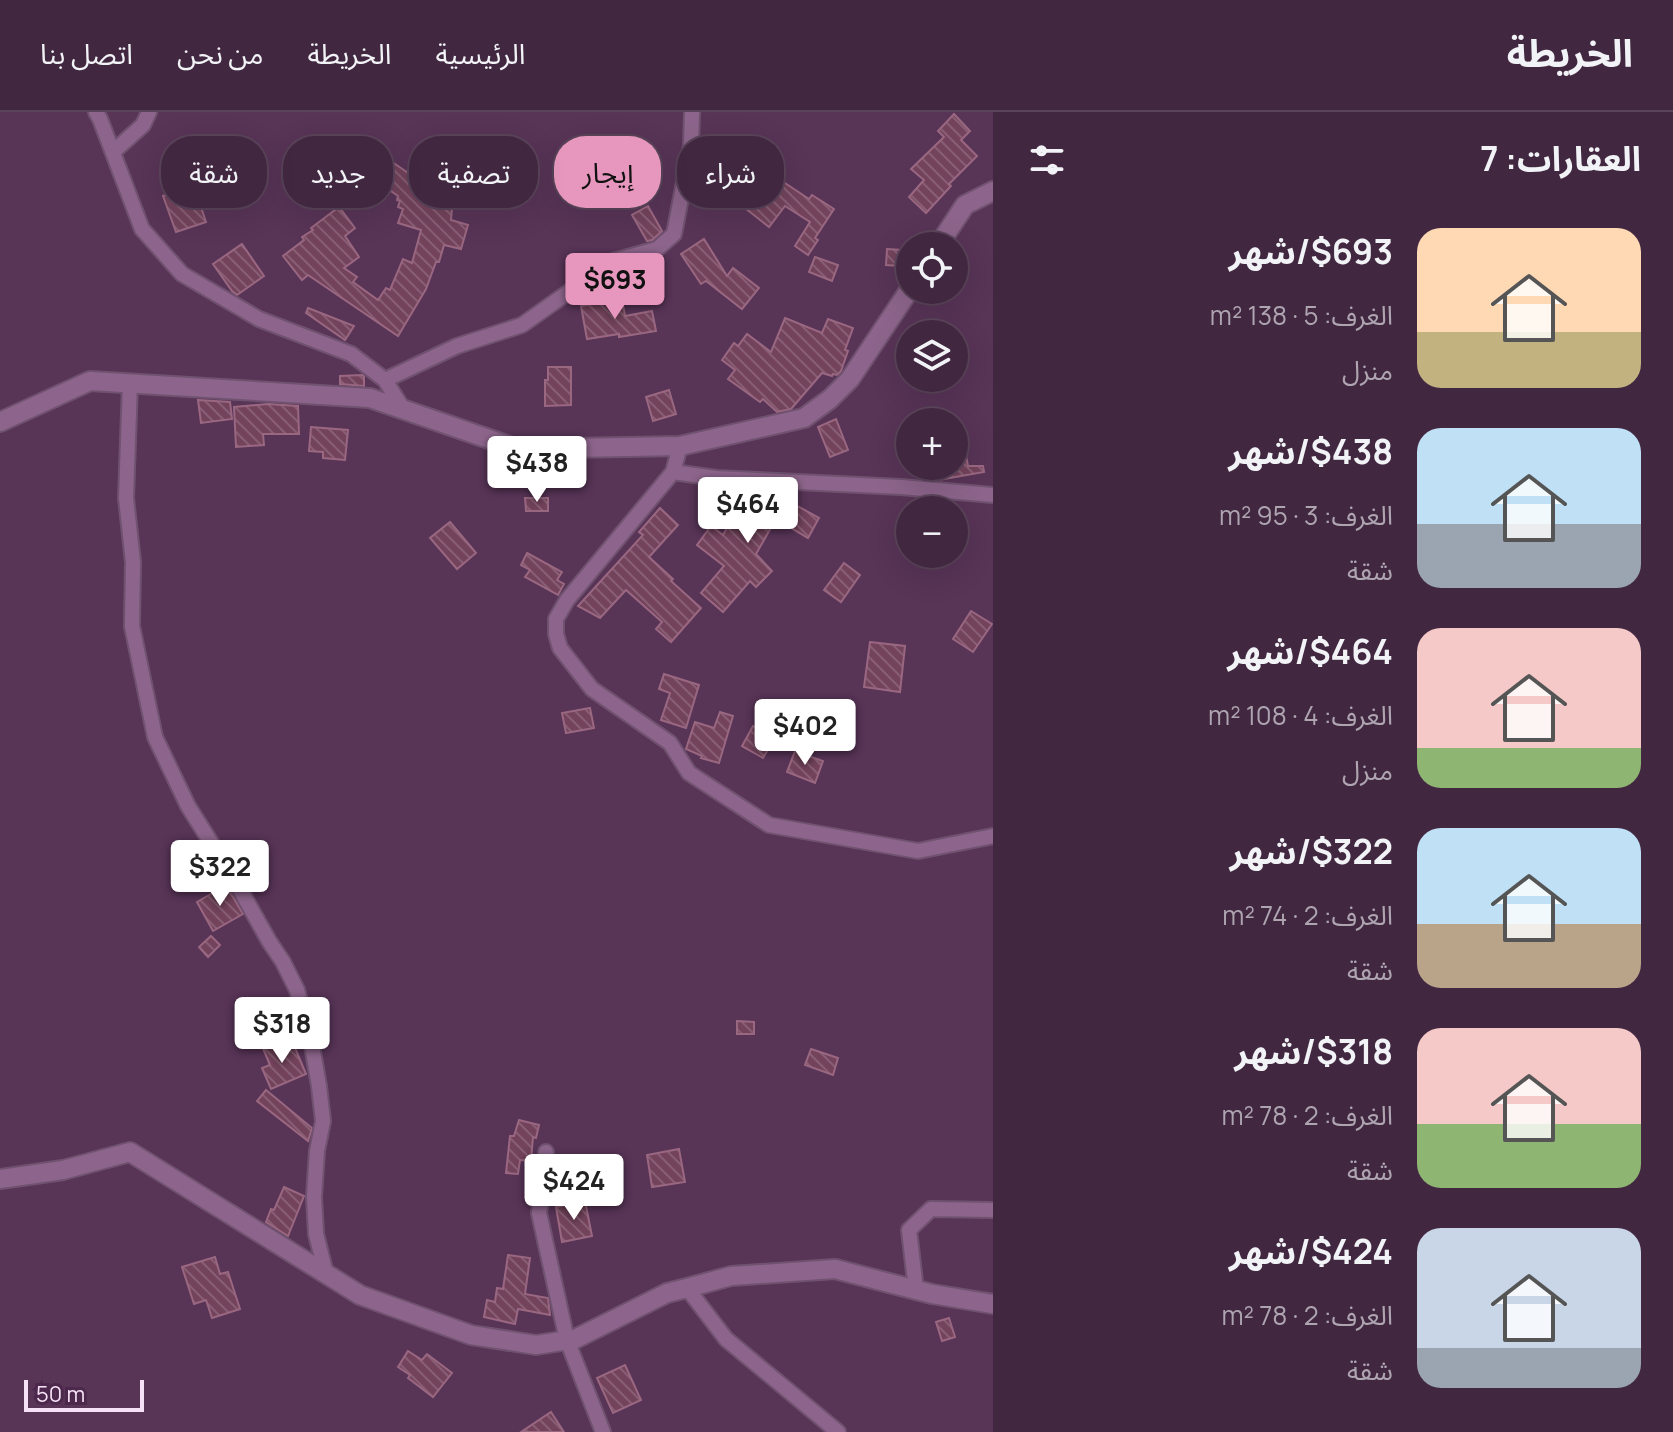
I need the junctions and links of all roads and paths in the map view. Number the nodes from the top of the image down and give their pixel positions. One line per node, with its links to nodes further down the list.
1 (96, 112): 4 (street)
2 (149, 112): 4 (street)
3 (692, 112): 8 (street)
4 (113, 152): 8 (street)
5 (993, 191): 6 (street)
6 (947, 232)
7 (900, 304): 12 (street)
8 (385, 380): 10 (street)
9 (130, 383): 10 (street); 11 (street); 19 (street)
10 (403, 409): 12 (street)
11 (0, 422)
12 (680, 446): 13 (street)
13 (673, 472): 14 (street); 15 (street)
14 (993, 495)
15 (993, 836)
16 (546, 1152): 23 (street)
17 (0, 1179): 19 (street)
18 (993, 1210): 21 (street)
19 (326, 1274): 23 (street)
20 (687, 1288): 21 (street); 23 (street); 25 (street)
21 (916, 1290): 22 (street)
22 (993, 1304)
23 (567, 1340): 24 (street)
24 (603, 1432)
25 (838, 1432)

